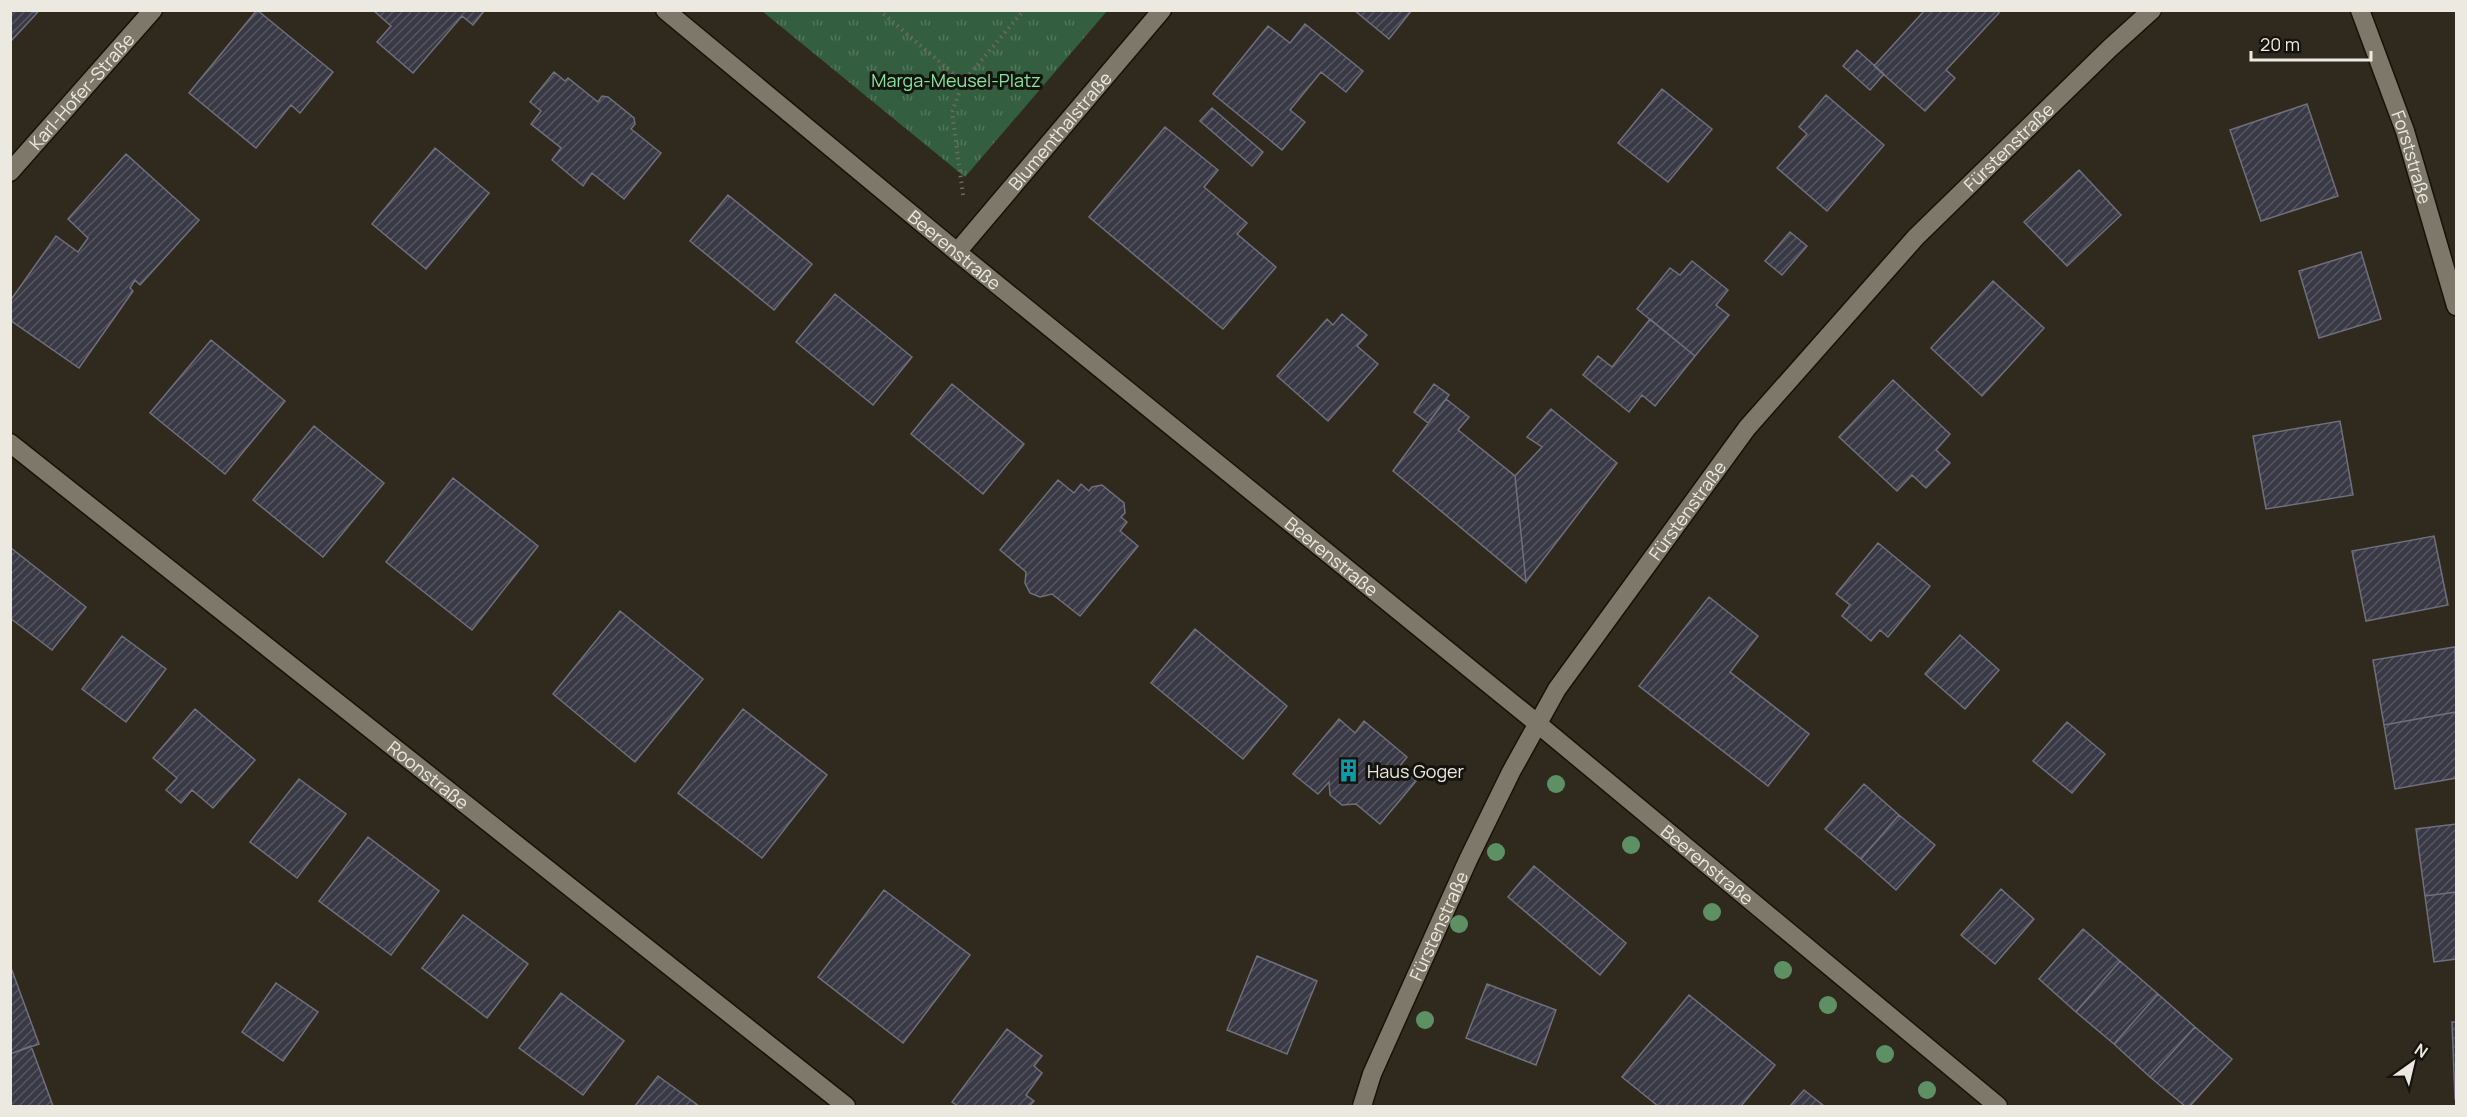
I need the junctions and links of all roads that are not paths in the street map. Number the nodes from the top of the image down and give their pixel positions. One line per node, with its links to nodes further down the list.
1 (153, 10): 6 (street, Karl-Hofer-Straße)
2 (665, 10): 7 (street, Beerenstraße)
3 (1162, 10): 7 (street, Blumenthalstraße)
4 (2152, 10): 10 (street, Fürstenstraße)
5 (2360, 10): 8 (street, Forststraße)
6 (10, 172)
7 (957, 252): 10 (street, Beerenstraße)
8 (2457, 306)
9 (10, 443): 11 (street, Roonstraße)
10 (1538, 724): 12 (street, Fürstenstraße); 13 (street, Beerenstraße)
11 (846, 1107)
12 (1362, 1107)
13 (1998, 1107)

